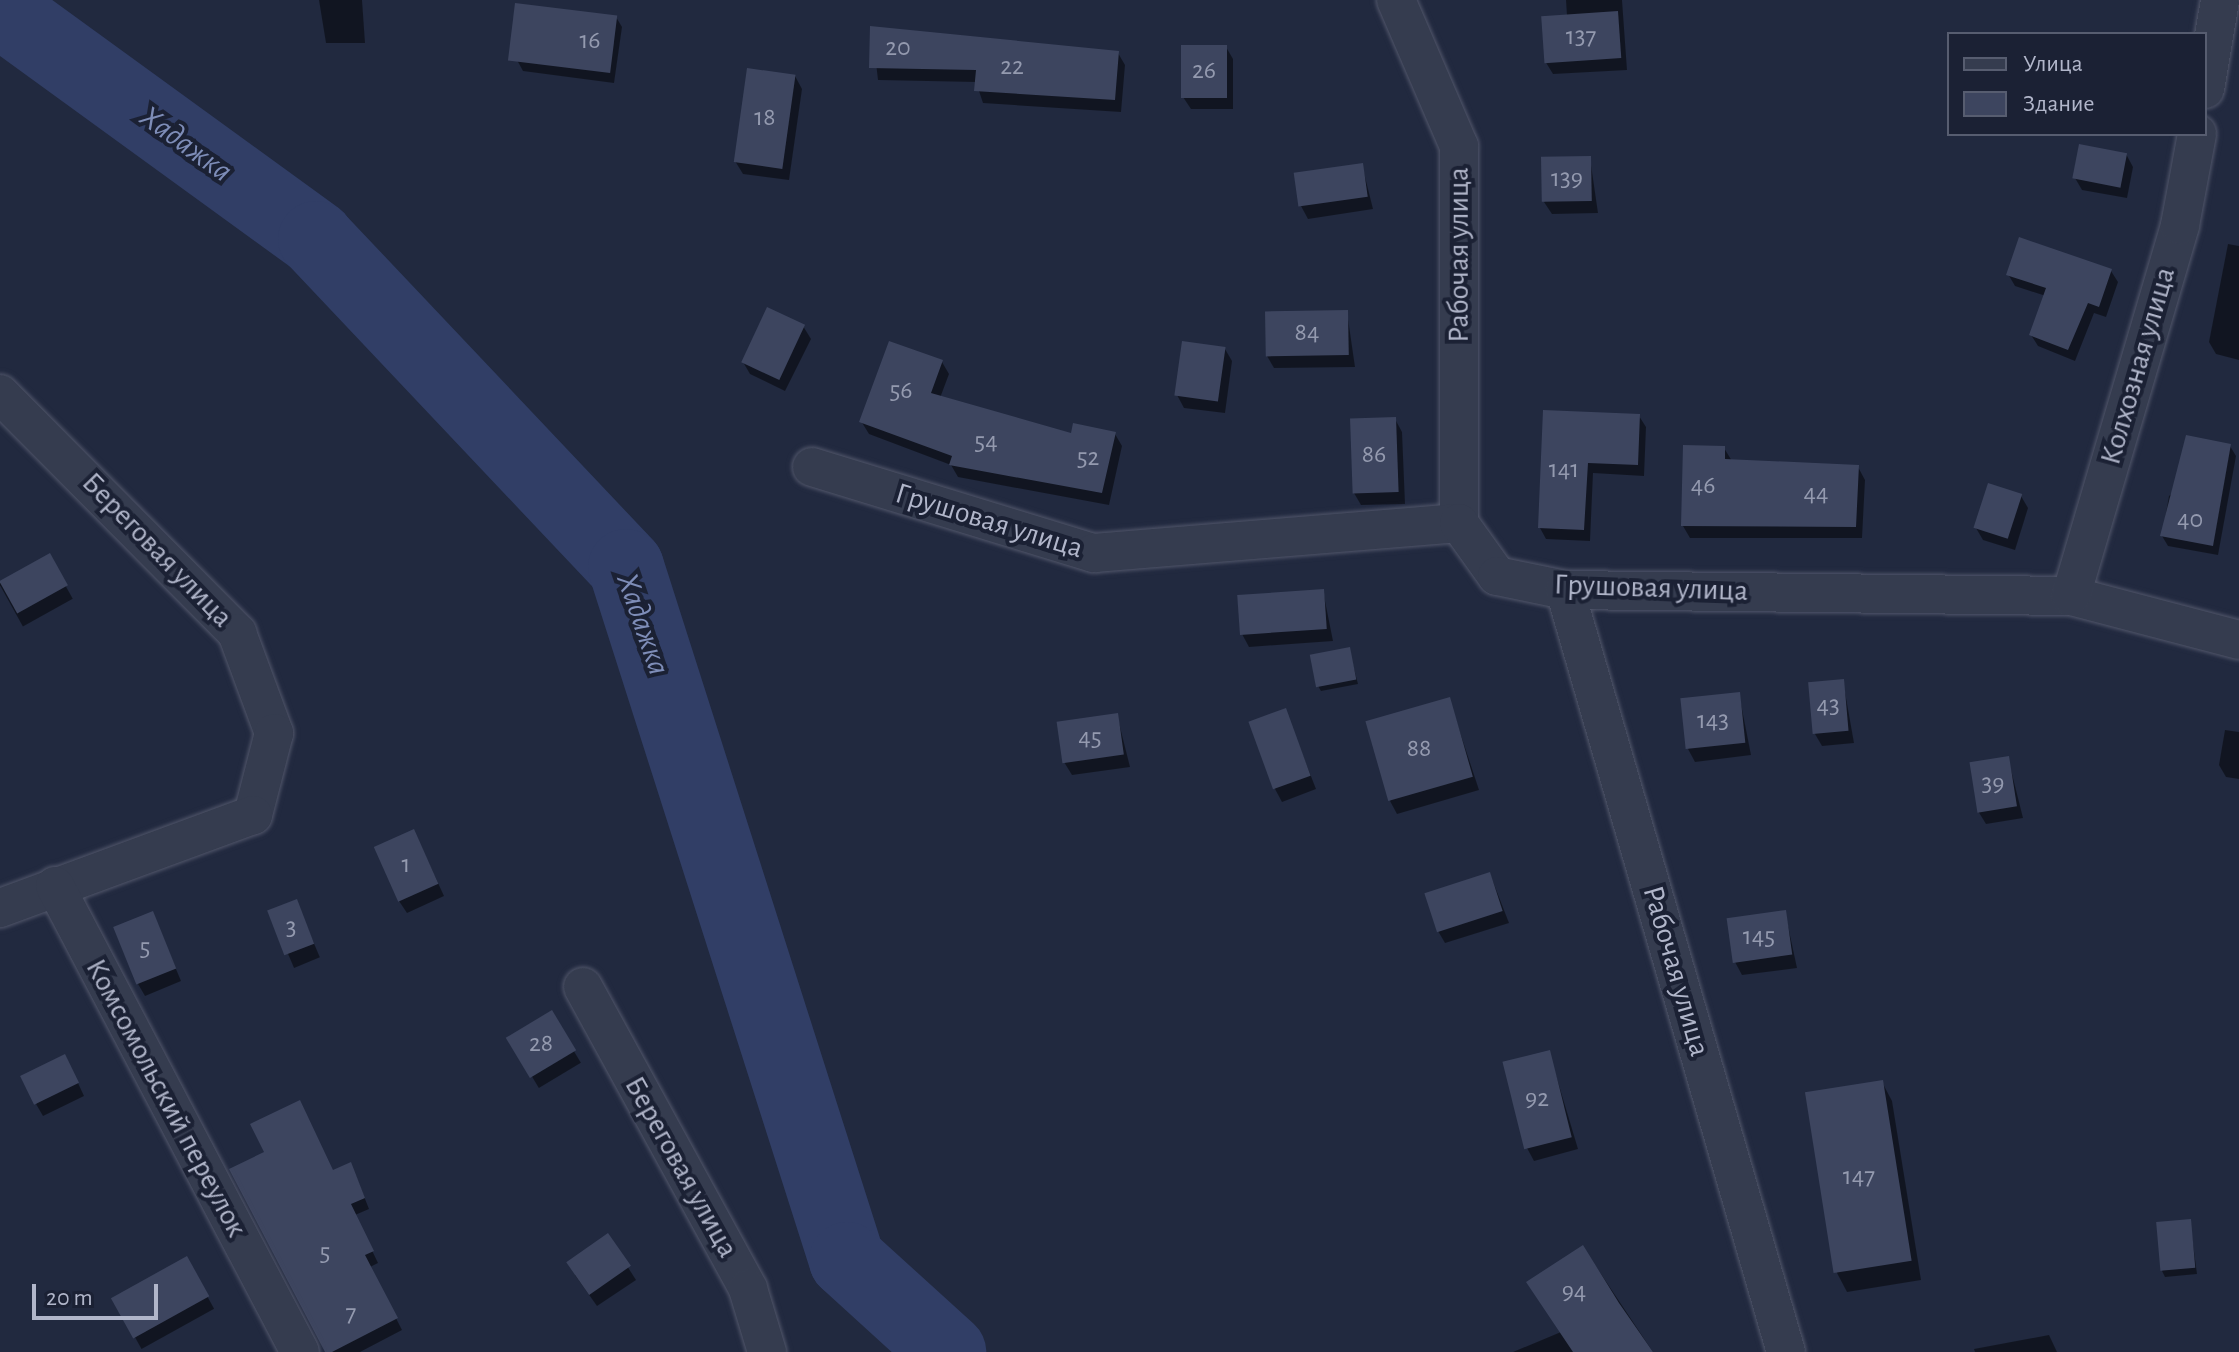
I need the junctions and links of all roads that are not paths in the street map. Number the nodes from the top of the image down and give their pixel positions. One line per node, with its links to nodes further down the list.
1 (1396, 0): 7 (street, Рабочая улица)
2 (2220, 0): 3 (street)
3 (2207, 77)
4 (2197, 136): 9 (street, Колхозная улица)
5 (0, 394): 11 (street, Береговая улица)
6 (812, 467): 7 (street, Грушовая улица)
7 (1459, 523): 8 (street, Грушовая улица)
8 (1565, 590): 9 (street, Грушовая улица); 16 (street, Рабочая улица)
9 (2071, 596): 10 (street, Грушовая улица)
10 (2239, 640)
11 (55, 886): 12 (street); 14 (street, Комсомольский переулок)
12 (0, 908)
13 (583, 987): 15 (street, Береговая улица)
14 (300, 1352)
15 (767, 1352)
16 (1786, 1352)

